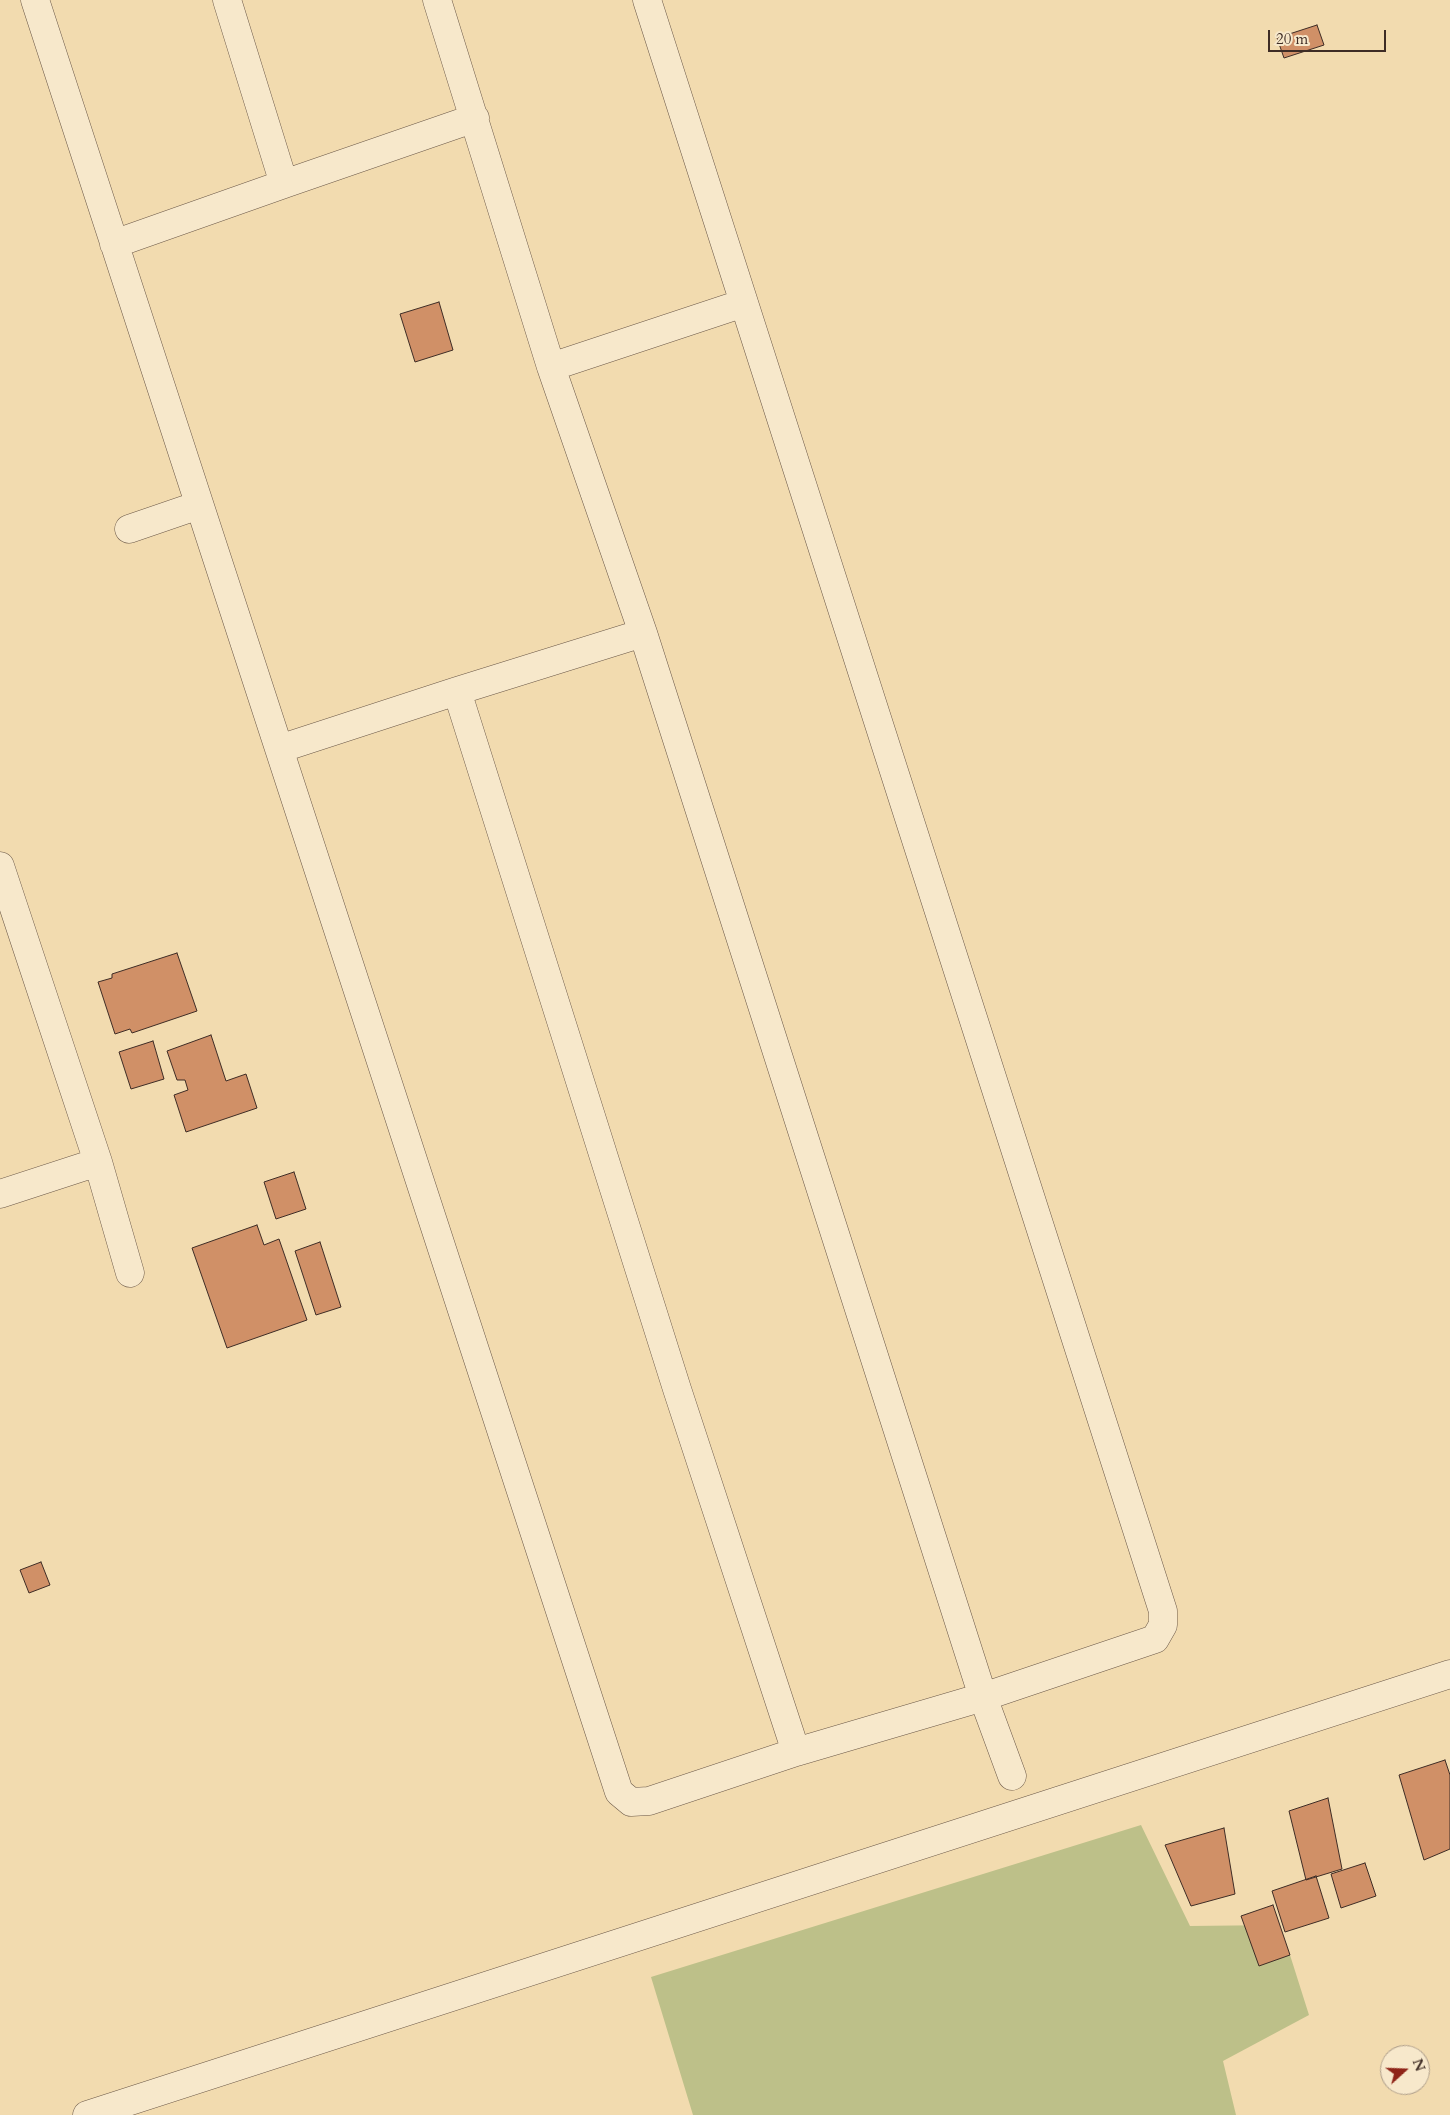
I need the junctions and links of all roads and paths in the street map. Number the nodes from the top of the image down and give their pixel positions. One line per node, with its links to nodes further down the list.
1 (35, 0): 7 (street)
2 (227, 0): 6 (street)
3 (437, 0): 5 (street)
4 (647, 0): 8 (street)
5 (475, 118): 6 (street); 9 (street)
6 (284, 184): 7 (street)
7 (114, 244): 10 (street)
8 (744, 303): 9 (street); 20 (street)
9 (551, 367): 12 (street)
10 (199, 505): 11 (street); 14 (street)
11 (129, 529)
12 (643, 632): 13 (street); 20 (street)
13 (457, 690): 14 (street); 21 (street)
14 (278, 749): 21 (street)
15 (0, 866): 16 (street)
16 (98, 1162): 17 (street); 18 (street)
17 (0, 1194)
18 (130, 1273)
19 (1450, 1674): 23 (street)
20 (983, 1697): 21 (street); 22 (street)
21 (796, 1752)
22 (1012, 1776)
23 (87, 2115)

